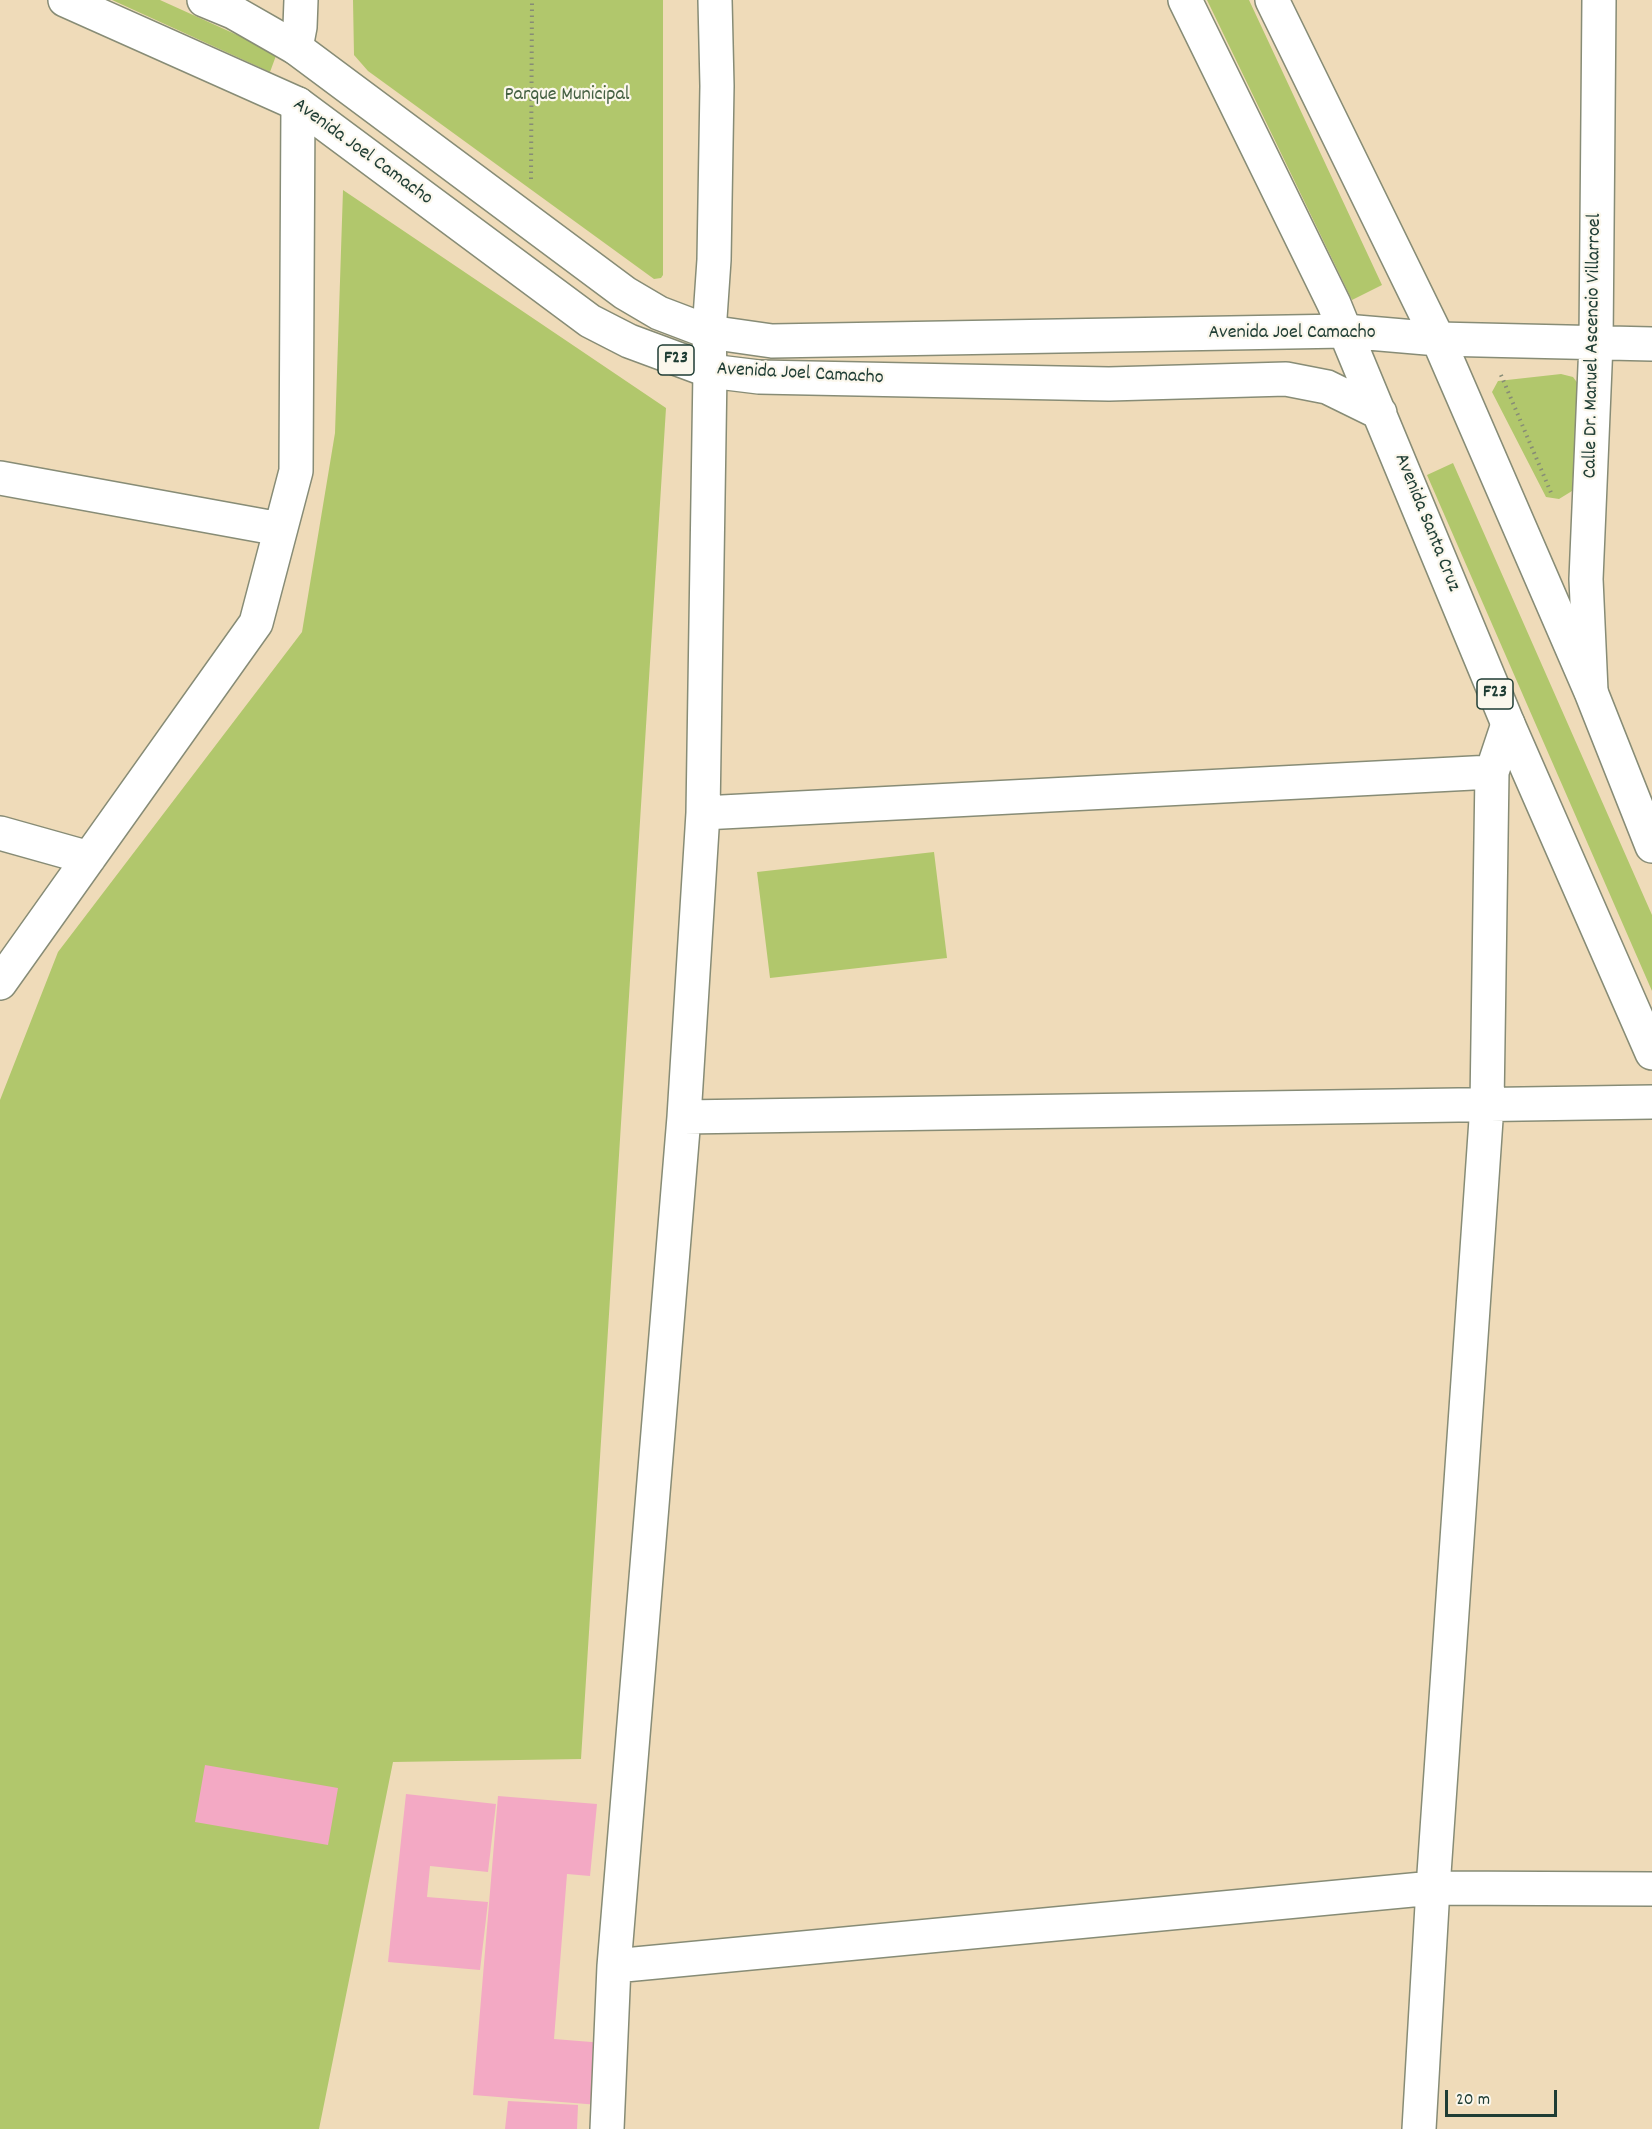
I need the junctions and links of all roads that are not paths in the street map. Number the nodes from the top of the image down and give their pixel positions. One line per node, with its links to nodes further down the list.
1 (65, 0): 9 (main road, Avenida Joel Camacho / F23)
2 (204, 0): 8 (main road, Avenida Joel Camacho / F23)
3 (300, 0): 8 (main road)
4 (715, 0): 11 (main road)
5 (1185, 0): 10 (main road, Avenida Santa Cruz)
6 (1272, 0): 12 (main road)
7 (1599, 0): 13 (main road, Calle Dr. Manuel Ascencio Villarroel)
8 (296, 48): 11 (main road, Avenida Joel Camacho / F23)
9 (298, 104): 15 (main road, Avenida Joel Camacho / F23); 18 (main road)
10 (1345, 331): 11 (main road, Avenida Joel Camacho / F23); 12 (main road, Avenida Joel Camacho / F23); 16 (main road, Avenida Santa Cruz / F23)
11 (709, 332): 15 (main road)
12 (1438, 339): 13 (main road, Avenida Joel Camacho); 19 (main road)
13 (1596, 343): 14 (main road, Avenida Joel Camacho); 19 (main road, Calle Dr. Manuel Ascencio Villarroel)
14 (1652, 344)
15 (710, 371): 16 (main road, Avenida Joel Camacho / F23); 22 (main road)
16 (1380, 413): 20 (main road, Avenida Santa Cruz / F23)
17 (0, 478): 18 (main road)
18 (280, 530): 25 (main road)
19 (1591, 692): 24 (main road)
20 (1508, 724): 21 (main road); 27 (main road, Avenida Santa Cruz / F23)
21 (1492, 772): 22 (main road); 29 (main road)
22 (703, 813): 30 (main road)
23 (0, 833): 25 (main road)
24 (1652, 846)
25 (89, 858): 26 (main road)
26 (0, 983)
27 (1652, 1053)
28 (1652, 1102): 29 (main road)
29 (1487, 1106): 30 (main road); 31 (main road)
30 (684, 1117): 33 (main road)
31 (1433, 1888): 32 (main road); 33 (main road); 35 (main road)
32 (1652, 1888)
33 (614, 1966): 34 (main road)
34 (607, 2129)
35 (1419, 2129)

